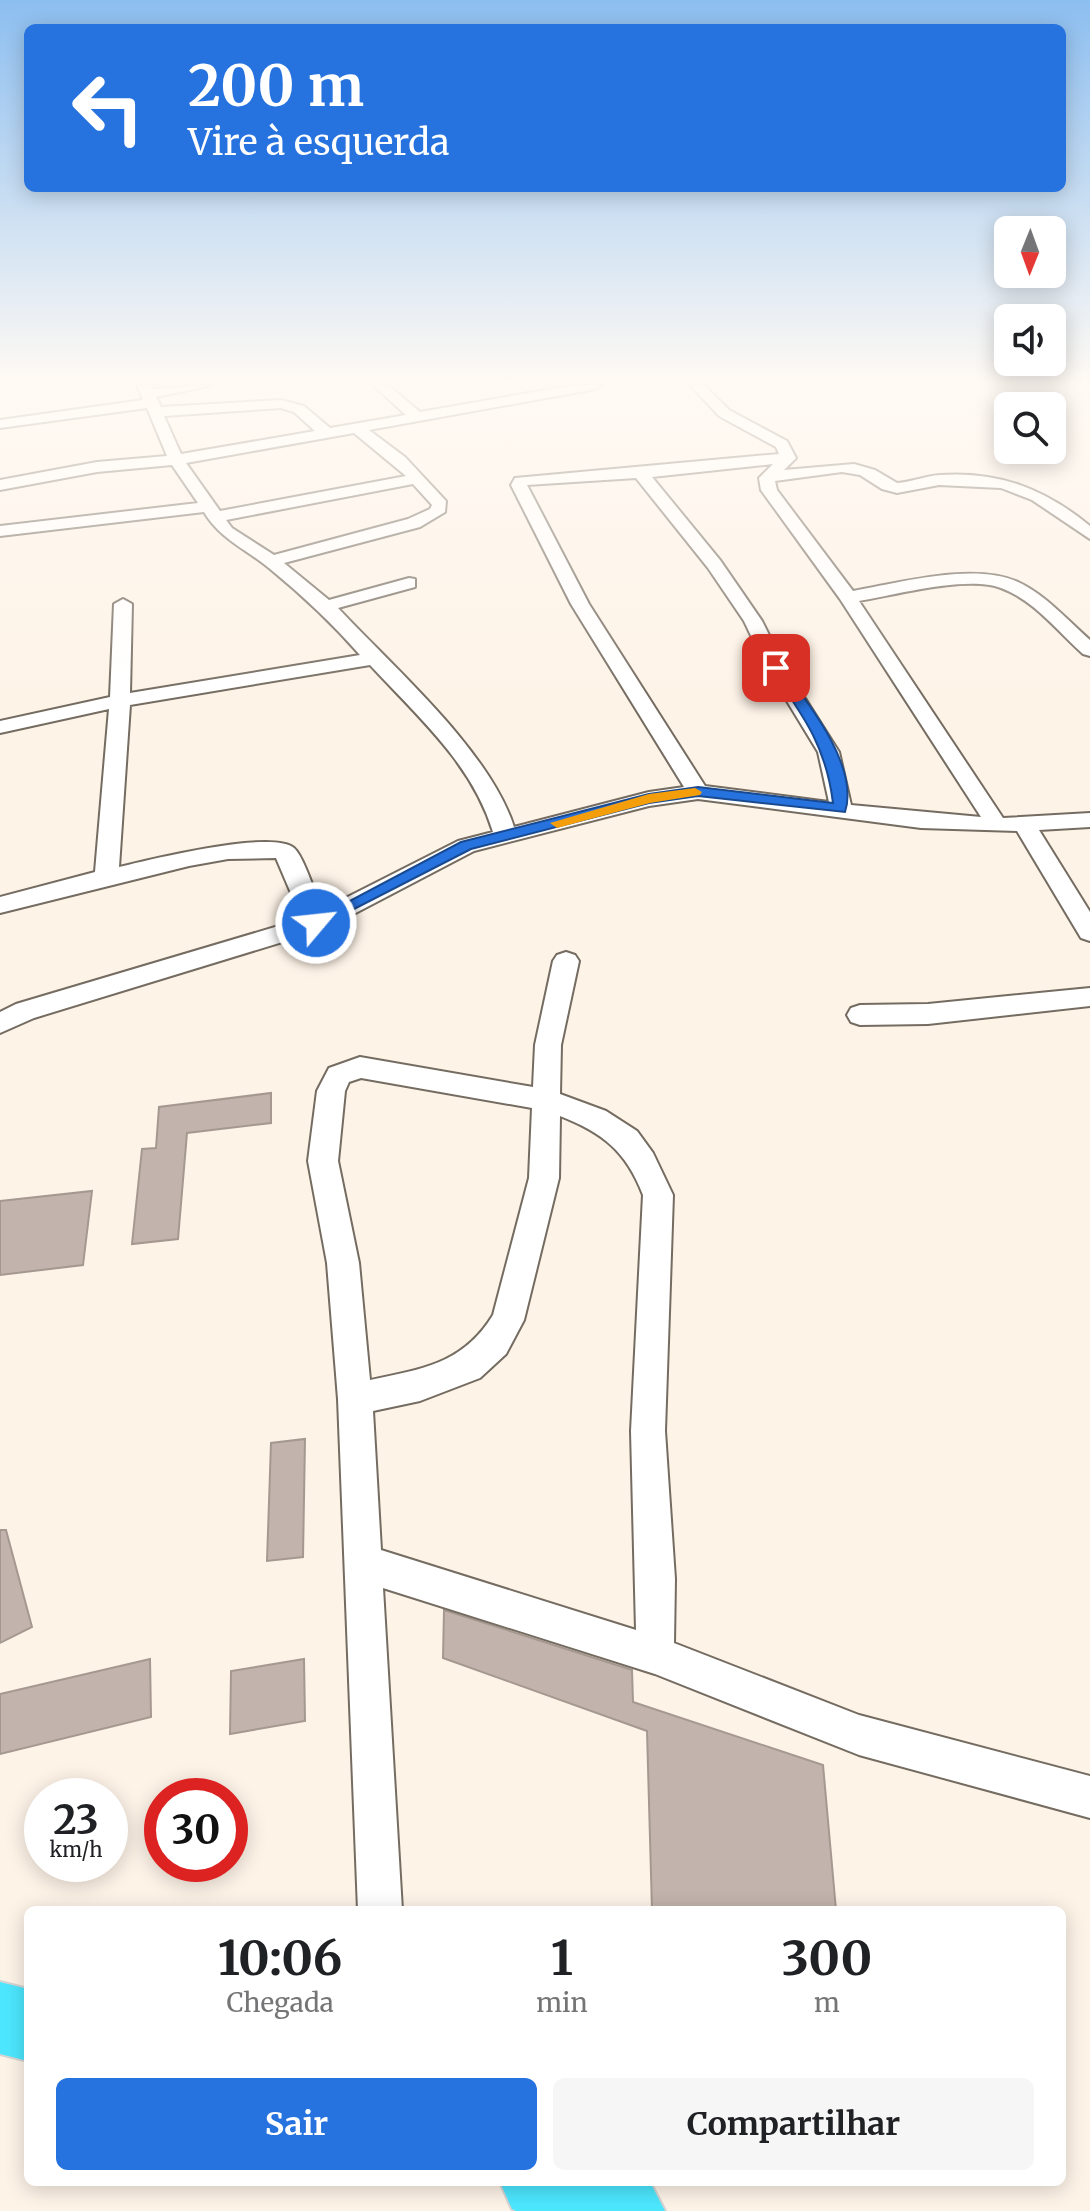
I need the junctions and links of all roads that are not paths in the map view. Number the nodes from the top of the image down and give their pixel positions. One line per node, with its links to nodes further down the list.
1 (196, 488): 8 (street)
2 (359, 488): 8 (street)
3 (424, 488): 11 (street)
4 (520, 488): 20 (street)
5 (653, 488): 21 (street)
6 (771, 488): 13 (street)
7 (1019, 488): 10 (street)
8 (212, 512): 9 (street); 11 (street)
9 (0, 531)
10 (1090, 534)
11 (271, 561): 15 (street)
12 (409, 583): 15 (street)
13 (848, 597): 16 (street); 24 (street)
14 (123, 604): 18 (street)
15 (326, 606): 17 (street)
16 (1090, 650)
17 (374, 658): 18 (street); 25 (street)
18 (120, 701): 19 (street); 26 (street)
19 (0, 727)
20 (698, 792): 21 (street); 25 (street)
21 (840, 809): 24 (street)
22 (1090, 820): 23 (street)
23 (1023, 823): 24 (street); 29 (street)
24 (997, 825)
25 (505, 835): 28 (street)
26 (106, 880): 27 (street); 28 (street)
27 (0, 905)
28 (316, 923): 33 (street)
29 (1090, 932)
30 (566, 961): 34 (street)
31 (1090, 997): 32 (street)
32 (860, 1015)
33 (0, 1023)
34 (546, 1100): 35 (street); 35 (street); 37 (street)
35 (355, 1399): 36 (street)
36 (364, 1563): 37 (street); 39 (street)
37 (655, 1655): 38 (street)
38 (1090, 1797)
39 (380, 1906)
40 (0, 2018): 41 (highway)
41 (24, 2024)
42 (551, 2186): 43 (highway)
43 (621, 2210)

